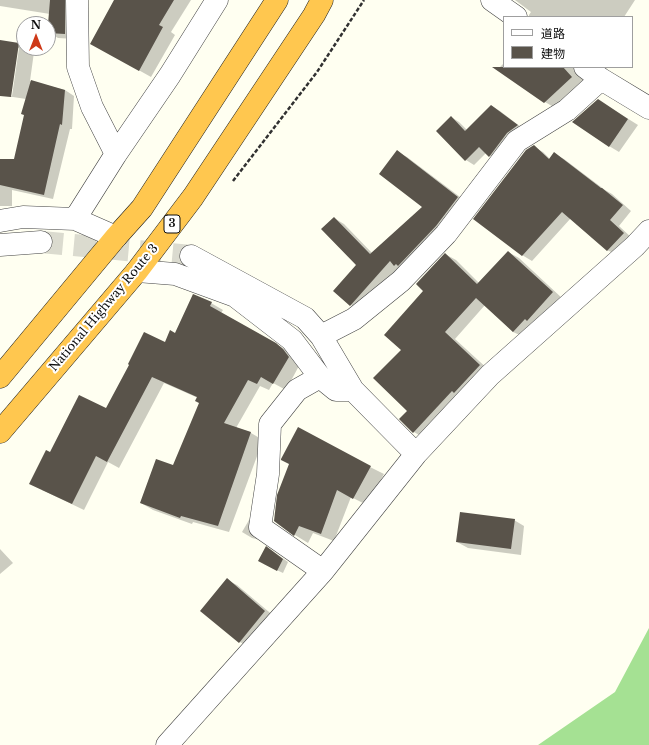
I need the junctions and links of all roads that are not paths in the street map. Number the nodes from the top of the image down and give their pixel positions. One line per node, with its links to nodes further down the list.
1 (76, 0): 10 (street)
2 (217, 0): 10 (street)
3 (259, 0): 13 (highway)
4 (277, 0): 13 (highway)
5 (492, 0): 7 (street)
6 (320, 5): 18 (highway, National Highway Route 3 / 3)
7 (515, 16)
8 (593, 73): 9 (street); 19 (street)
9 (649, 108)
10 (116, 154): 11 (street)
11 (76, 220): 12 (street); 13 (street)
12 (0, 221)
13 (122, 230): 20 (highway)
14 (649, 231): 24 (street)
15 (41, 242): 16 (street)
16 (0, 245)
17 (191, 256): 19 (street)
18 (137, 271): 21 (street); 23 (highway, National Highway Route 3 / 3)
19 (321, 336): 22 (street)
20 (0, 377)
21 (320, 377): 22 (street); 25 (street)
22 (353, 390): 24 (street)
23 (0, 432)
24 (416, 454): 25 (street)
25 (323, 571): 26 (street)
26 (167, 745)

